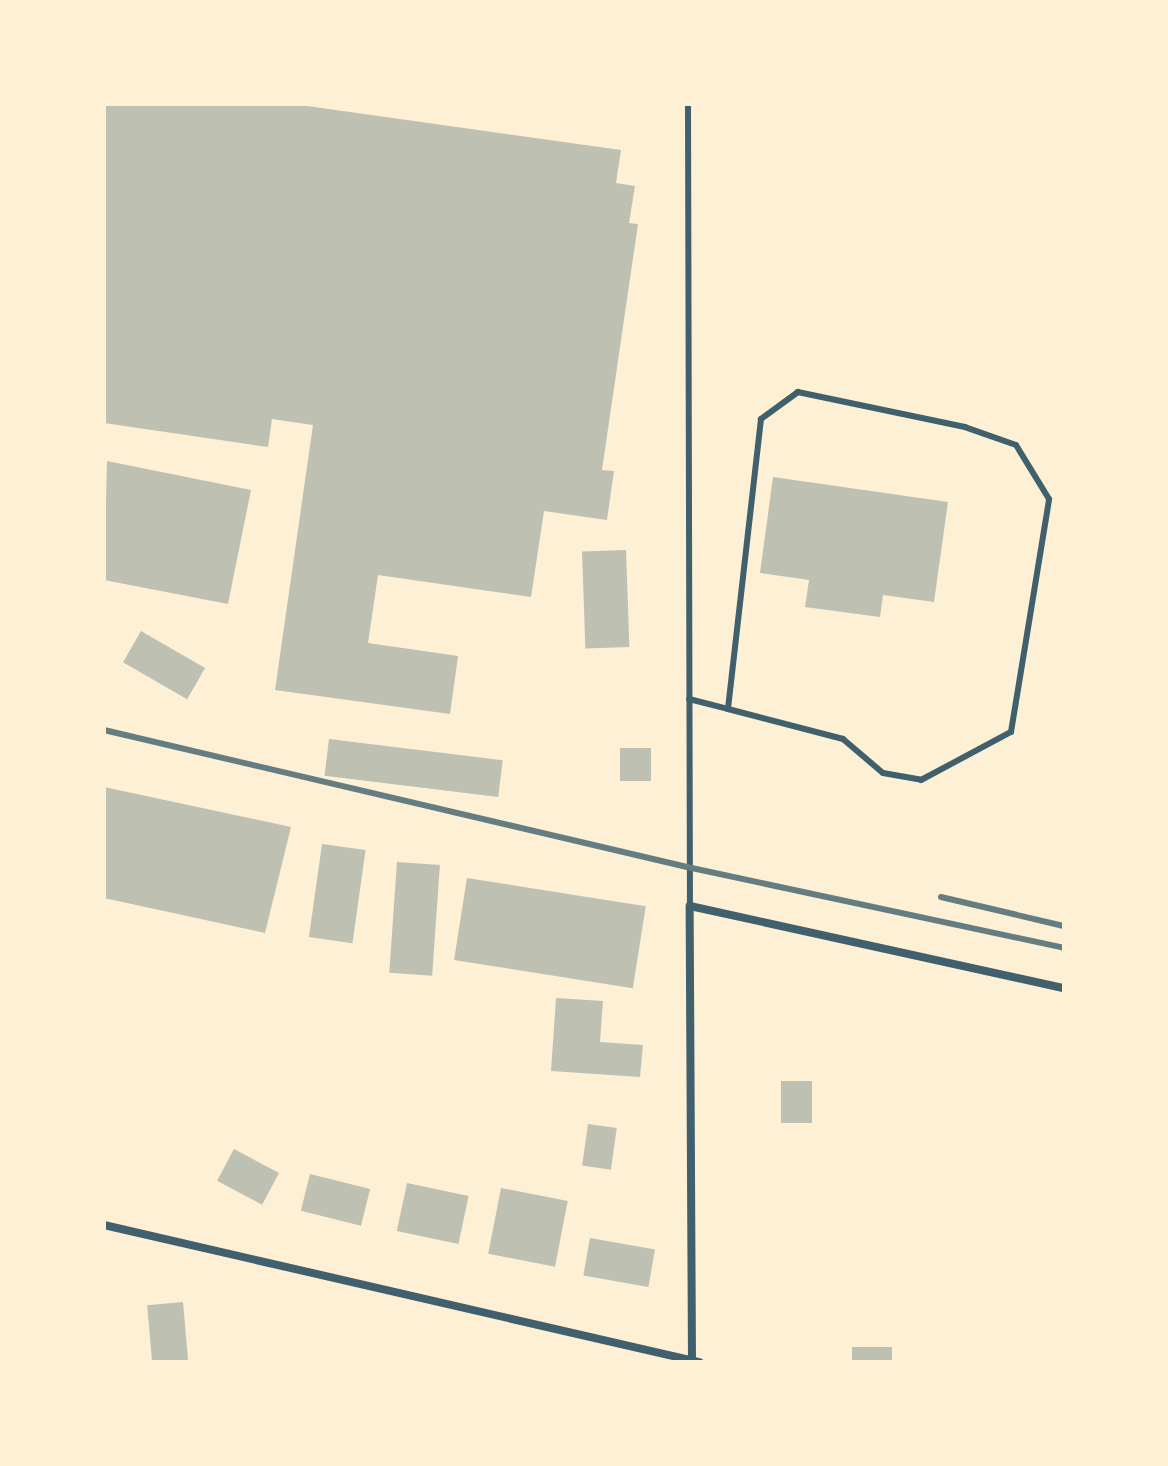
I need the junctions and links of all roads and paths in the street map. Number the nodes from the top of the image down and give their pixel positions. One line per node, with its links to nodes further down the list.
1 (688, 104): 2 (lane)
2 (689, 699): 3 (lane); 4 (lane)
3 (728, 709): 3 (lane)
4 (690, 906): 5 (street); 7 (street)
5 (1064, 988)
6 (104, 1225): 7 (street)
7 (695, 1361)

